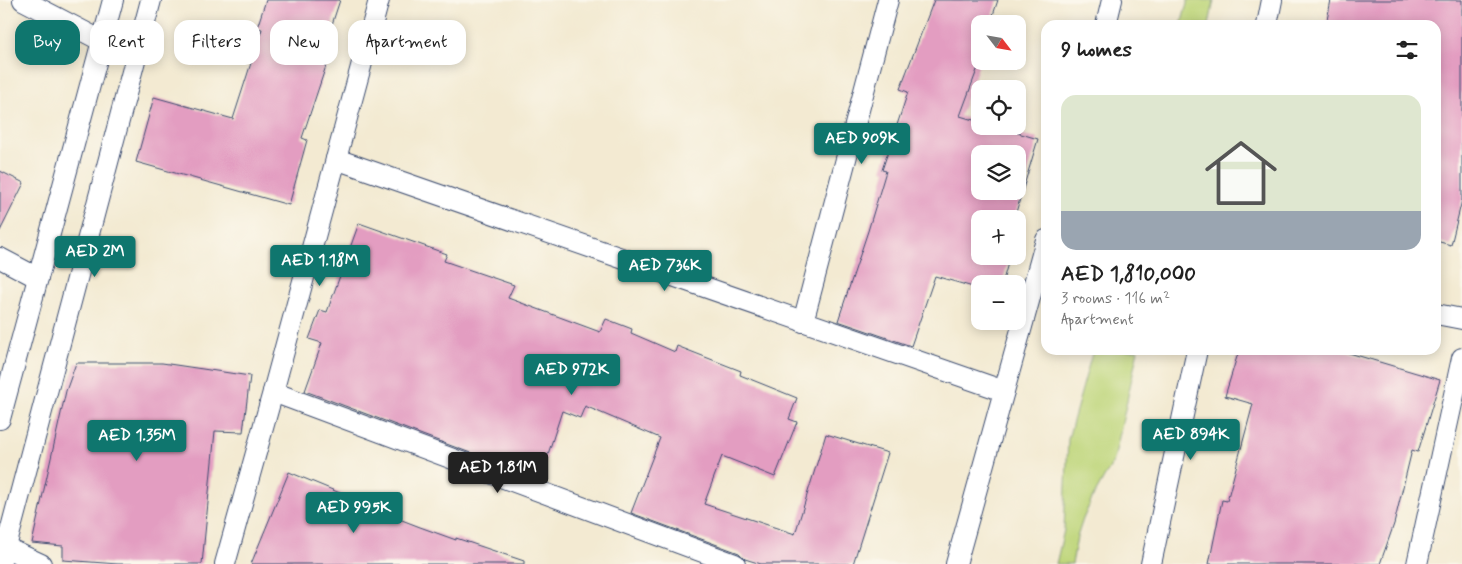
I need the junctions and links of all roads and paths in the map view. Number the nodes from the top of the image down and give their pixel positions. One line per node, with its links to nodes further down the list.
1 (23, 0): 11 (street)
2 (113, 0): 8 (street)
3 (151, 0): 25 (street)
4 (379, 0): 13 (street)
5 (888, 0): 19 (street)
6 (1112, 0): 9 (street)
7 (1272, 0): 10 (street)
8 (108, 20)
9 (1107, 20)
10 (1268, 20)
11 (90, 35)
12 (96, 65): 16 (street)
13 (336, 159): 19 (street); 22 (street)
14 (0, 258): 16 (street)
15 (1041, 258): 23 (street)
16 (38, 278): 24 (street)
17 (1441, 315): 18 (street)
18 (1462, 319)
19 (803, 322): 23 (street)
20 (1196, 355): 30 (street)
21 (1462, 358): 31 (street)
22 (273, 392): 27 (street); 28 (street)
23 (1004, 392): 29 (street)
24 (0, 419)
25 (2, 551): 26 (street)
26 (41, 564)
27 (225, 564)
28 (735, 564)
29 (956, 564)
30 (1151, 564)
31 (1416, 564)

